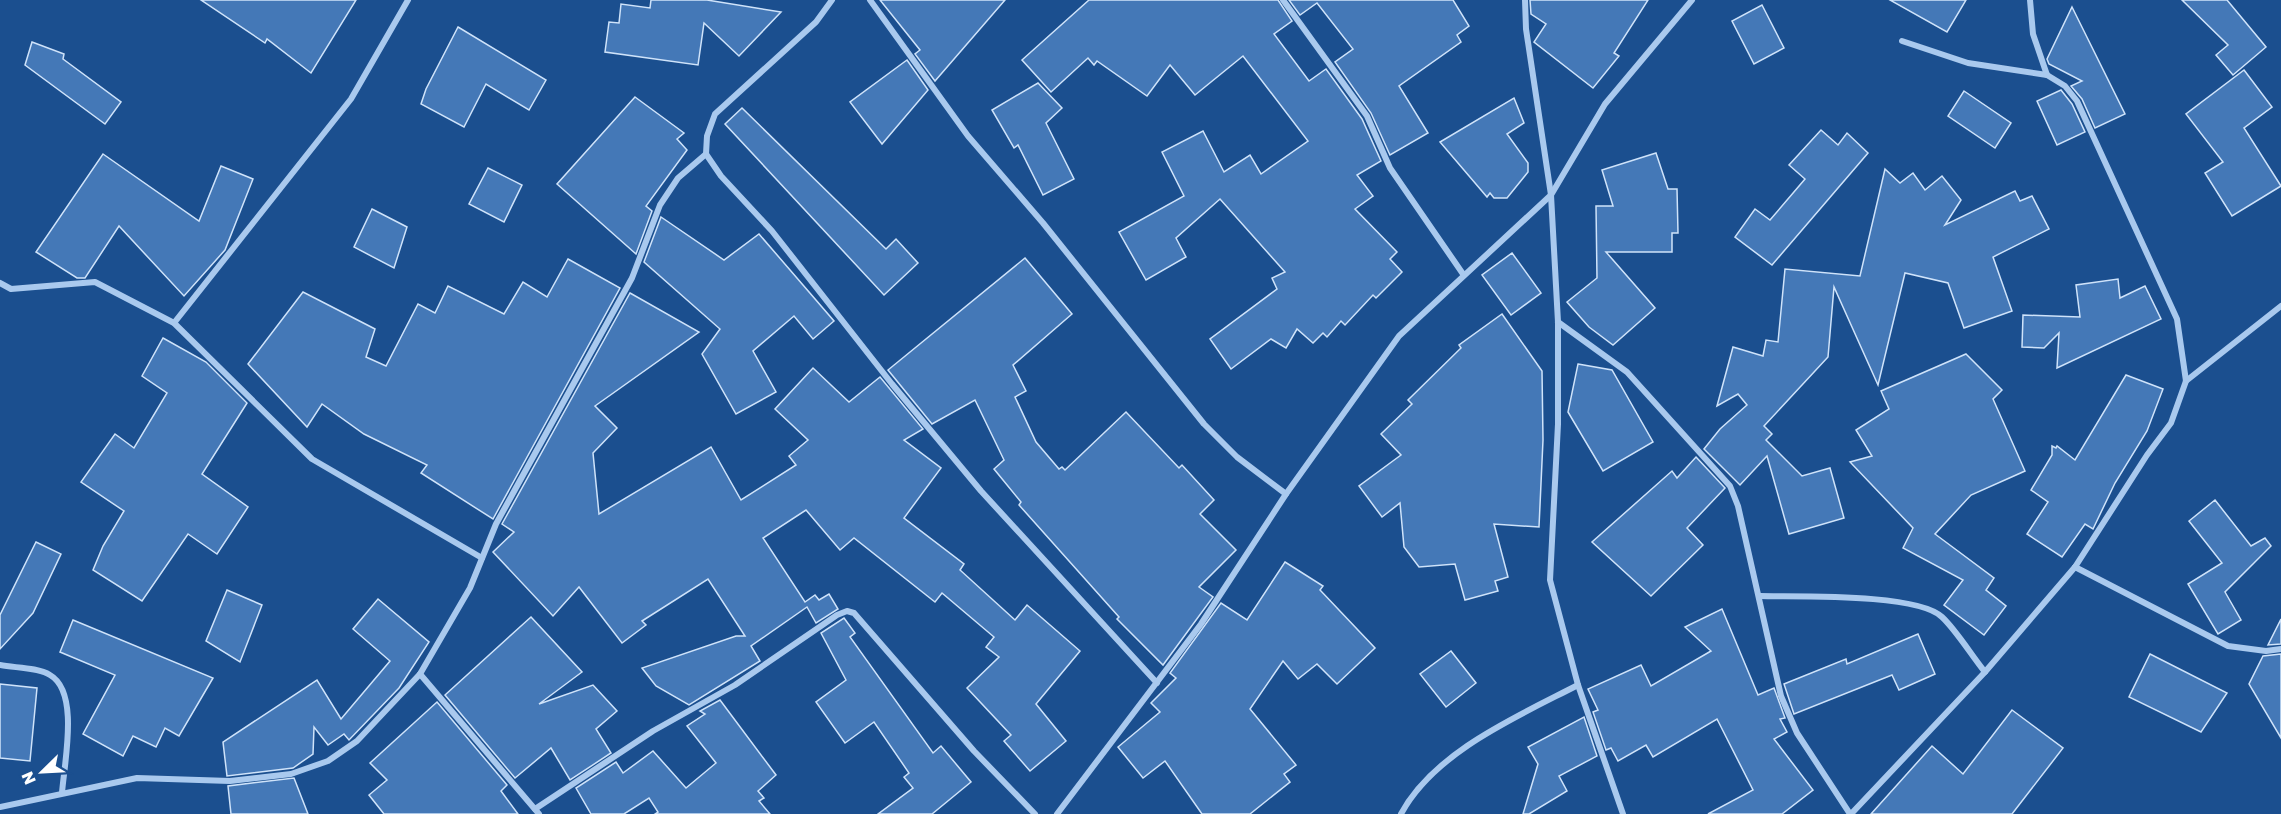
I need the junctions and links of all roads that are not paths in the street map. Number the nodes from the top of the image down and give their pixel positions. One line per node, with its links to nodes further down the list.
1 (408, 0): 16 (street)
2 (832, 0): 10 (street)
3 (870, 0): 18 (street)
4 (1283, 0): 12 (street)
5 (1525, 0): 11 (street)
6 (1692, 0): 11 (street)
7 (2030, 0): 9 (street)
8 (1902, 41): 9 (street)
9 (2047, 75): 17 (street)
10 (706, 154): 19 (street); 26 (street)
11 (1551, 195): 12 (street); 15 (street)
12 (1463, 274): 18 (street)
13 (0, 284): 16 (street)
14 (2281, 306): 17 (street)
15 (1558, 322): 21 (street); 27 (street)
16 (174, 323): 19 (street)
17 (2186, 381): 20 (street)
18 (1286, 494): 26 (street)
19 (482, 558): 25 (street)
20 (2075, 567): 22 (street); 24 (street)
21 (1760, 596): 24 (street); 35 (street)
22 (2281, 649)
23 (0, 665): 28 (street)
24 (1985, 672): 35 (street)
25 (420, 674): 28 (street); 30 (street)
26 (1157, 683): 32 (street)
27 (1578, 685): 33 (street); 34 (street)
28 (62, 794): 29 (street)
29 (0, 807)
30 (537, 811): 31 (street)
31 (1035, 814)
32 (1056, 814)
33 (1401, 814)
34 (1623, 814)
35 (1850, 814)

